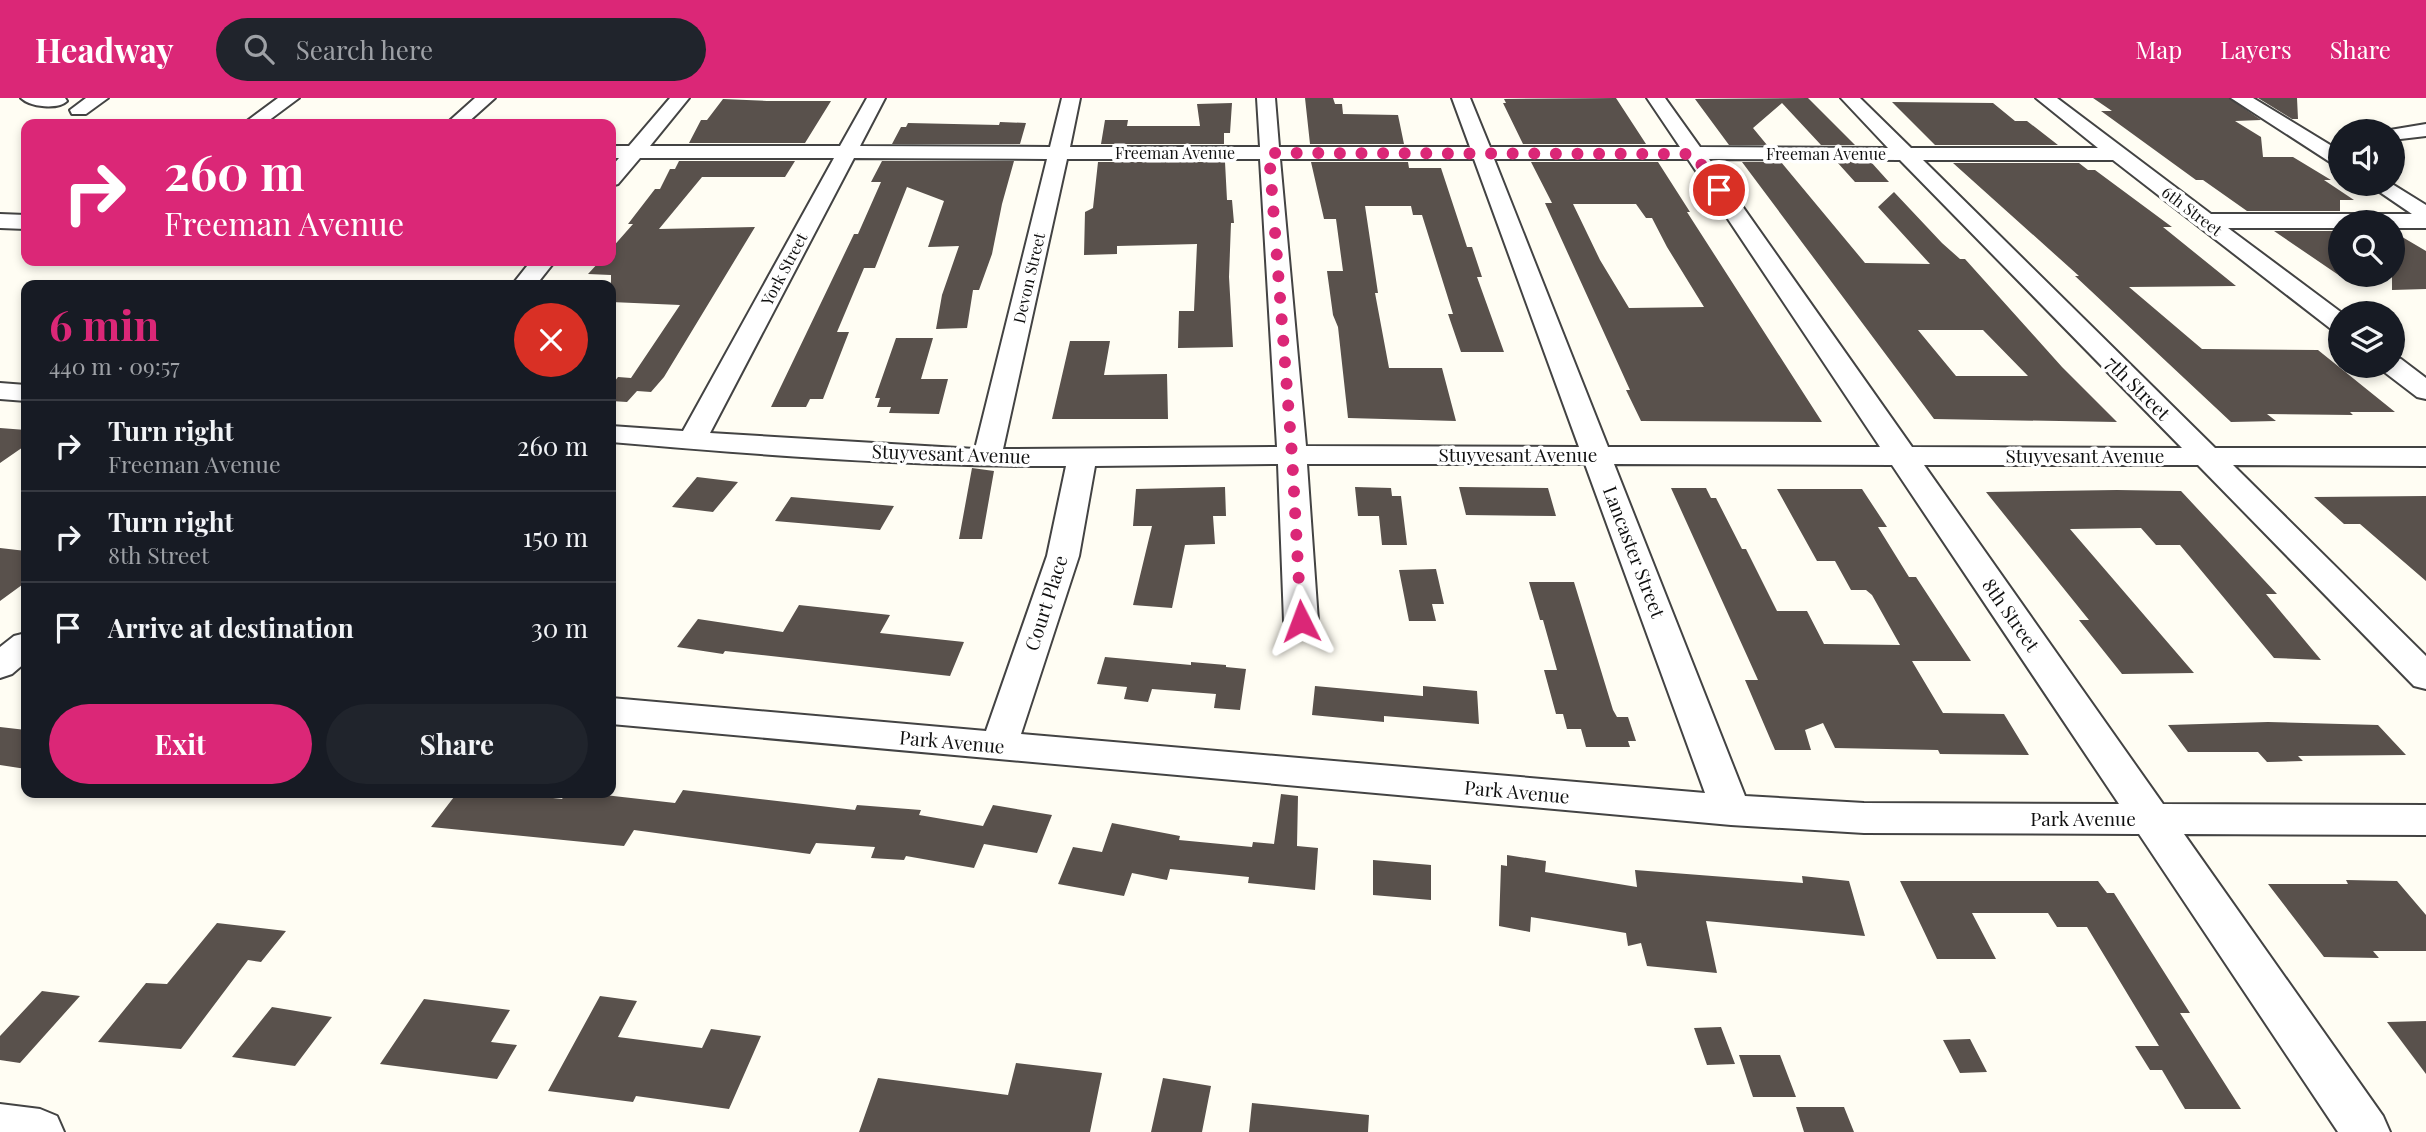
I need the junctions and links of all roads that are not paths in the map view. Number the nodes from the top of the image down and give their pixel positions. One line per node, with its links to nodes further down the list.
1 (30, 98): 14 (street)
2 (99, 98): 15 (street)
3 (290, 98): 16 (street)
4 (485, 98): 17 (street)
5 (680, 98): 23 (street)
6 (876, 98): 24 (street, York Street)
7 (1071, 98): 25 (street, Devon Street)
8 (1266, 98): 26 (street)
9 (1461, 98): 28 (street, Lancaster Street)
10 (1656, 98): 29 (street, 8th Street)
11 (1850, 98): 30 (street, 7th Street)
12 (2045, 98): 31 (street, 6th Street)
13 (2240, 98): 21 (street)
14 (58, 101)
15 (79, 110)
16 (259, 119)
17 (461, 119)
18 (2426, 130): 19 (street)
19 (2405, 132)
20 (2328, 139): 21 (street)
21 (2309, 141): 27 (street)
22 (616, 152): 23 (street, Freeman Avenue)
23 (634, 153): 24 (street, Freeman Avenue); 32 (street)
24 (846, 153): 25 (street, Freeman Avenue); 47 (street, York Street)
25 (1058, 153): 26 (street, Freeman Avenue); 54 (street, Devon Street)
26 (1269, 153): 28 (street, Freeman Avenue); 48 (street)
27 (2328, 153)
28 (1482, 154): 29 (street, Freeman Avenue); 49 (street, Lancaster Street)
29 (1694, 154): 30 (street, Freeman Avenue); 51 (street, 8th Street)
30 (1905, 154): 31 (street, Freeman Avenue); 52 (street, 7th Street)
31 (2118, 154): 35 (street, 6th Street)
32 (616, 174)
33 (2397, 196): 34 (street)
34 (2426, 214)
35 (2205, 220): 37 (street); 41 (street, 6th Street)
36 (0, 221): 38 (street)
37 (2426, 221)
38 (21, 222)
39 (539, 266): 40 (street)
40 (528, 280)
41 (2328, 315)
42 (2405, 375): 44 (street)
43 (0, 391): 45 (street)
44 (2426, 391)
45 (21, 393)
46 (616, 434): 47 (street, Stuyvesant Avenue)
47 (692, 440): 54 (street, Stuyvesant Avenue)
48 (1292, 455): 49 (street, Stuyvesant Avenue); 50 (street, Stuyvesant Avenue); 55 (street)
49 (1597, 455): 51 (street, Stuyvesant Avenue); 59 (street, Lancaster Street)
50 (1082, 456): 54 (street, Stuyvesant Avenue); 58 (street, Court Place)
51 (1901, 456): 52 (street, Stuyvesant Avenue); 60 (street, 8th Street)
52 (2205, 456): 53 (street, Stuyvesant Avenue); 56 (street, 7th Street)
53 (2426, 457)
54 (987, 458)
55 (1301, 621)
56 (2426, 677)
57 (616, 711): 58 (street, Park Avenue)
58 (999, 746): 59 (street, Park Avenue)
59 (1731, 810): 60 (street, Park Avenue)
60 (2151, 819): 61 (street, Park Avenue); 64 (street, 8th Street)
61 (2426, 820)
62 (0, 1127): 63 (street)
63 (40, 1132)
64 (2366, 1132)

